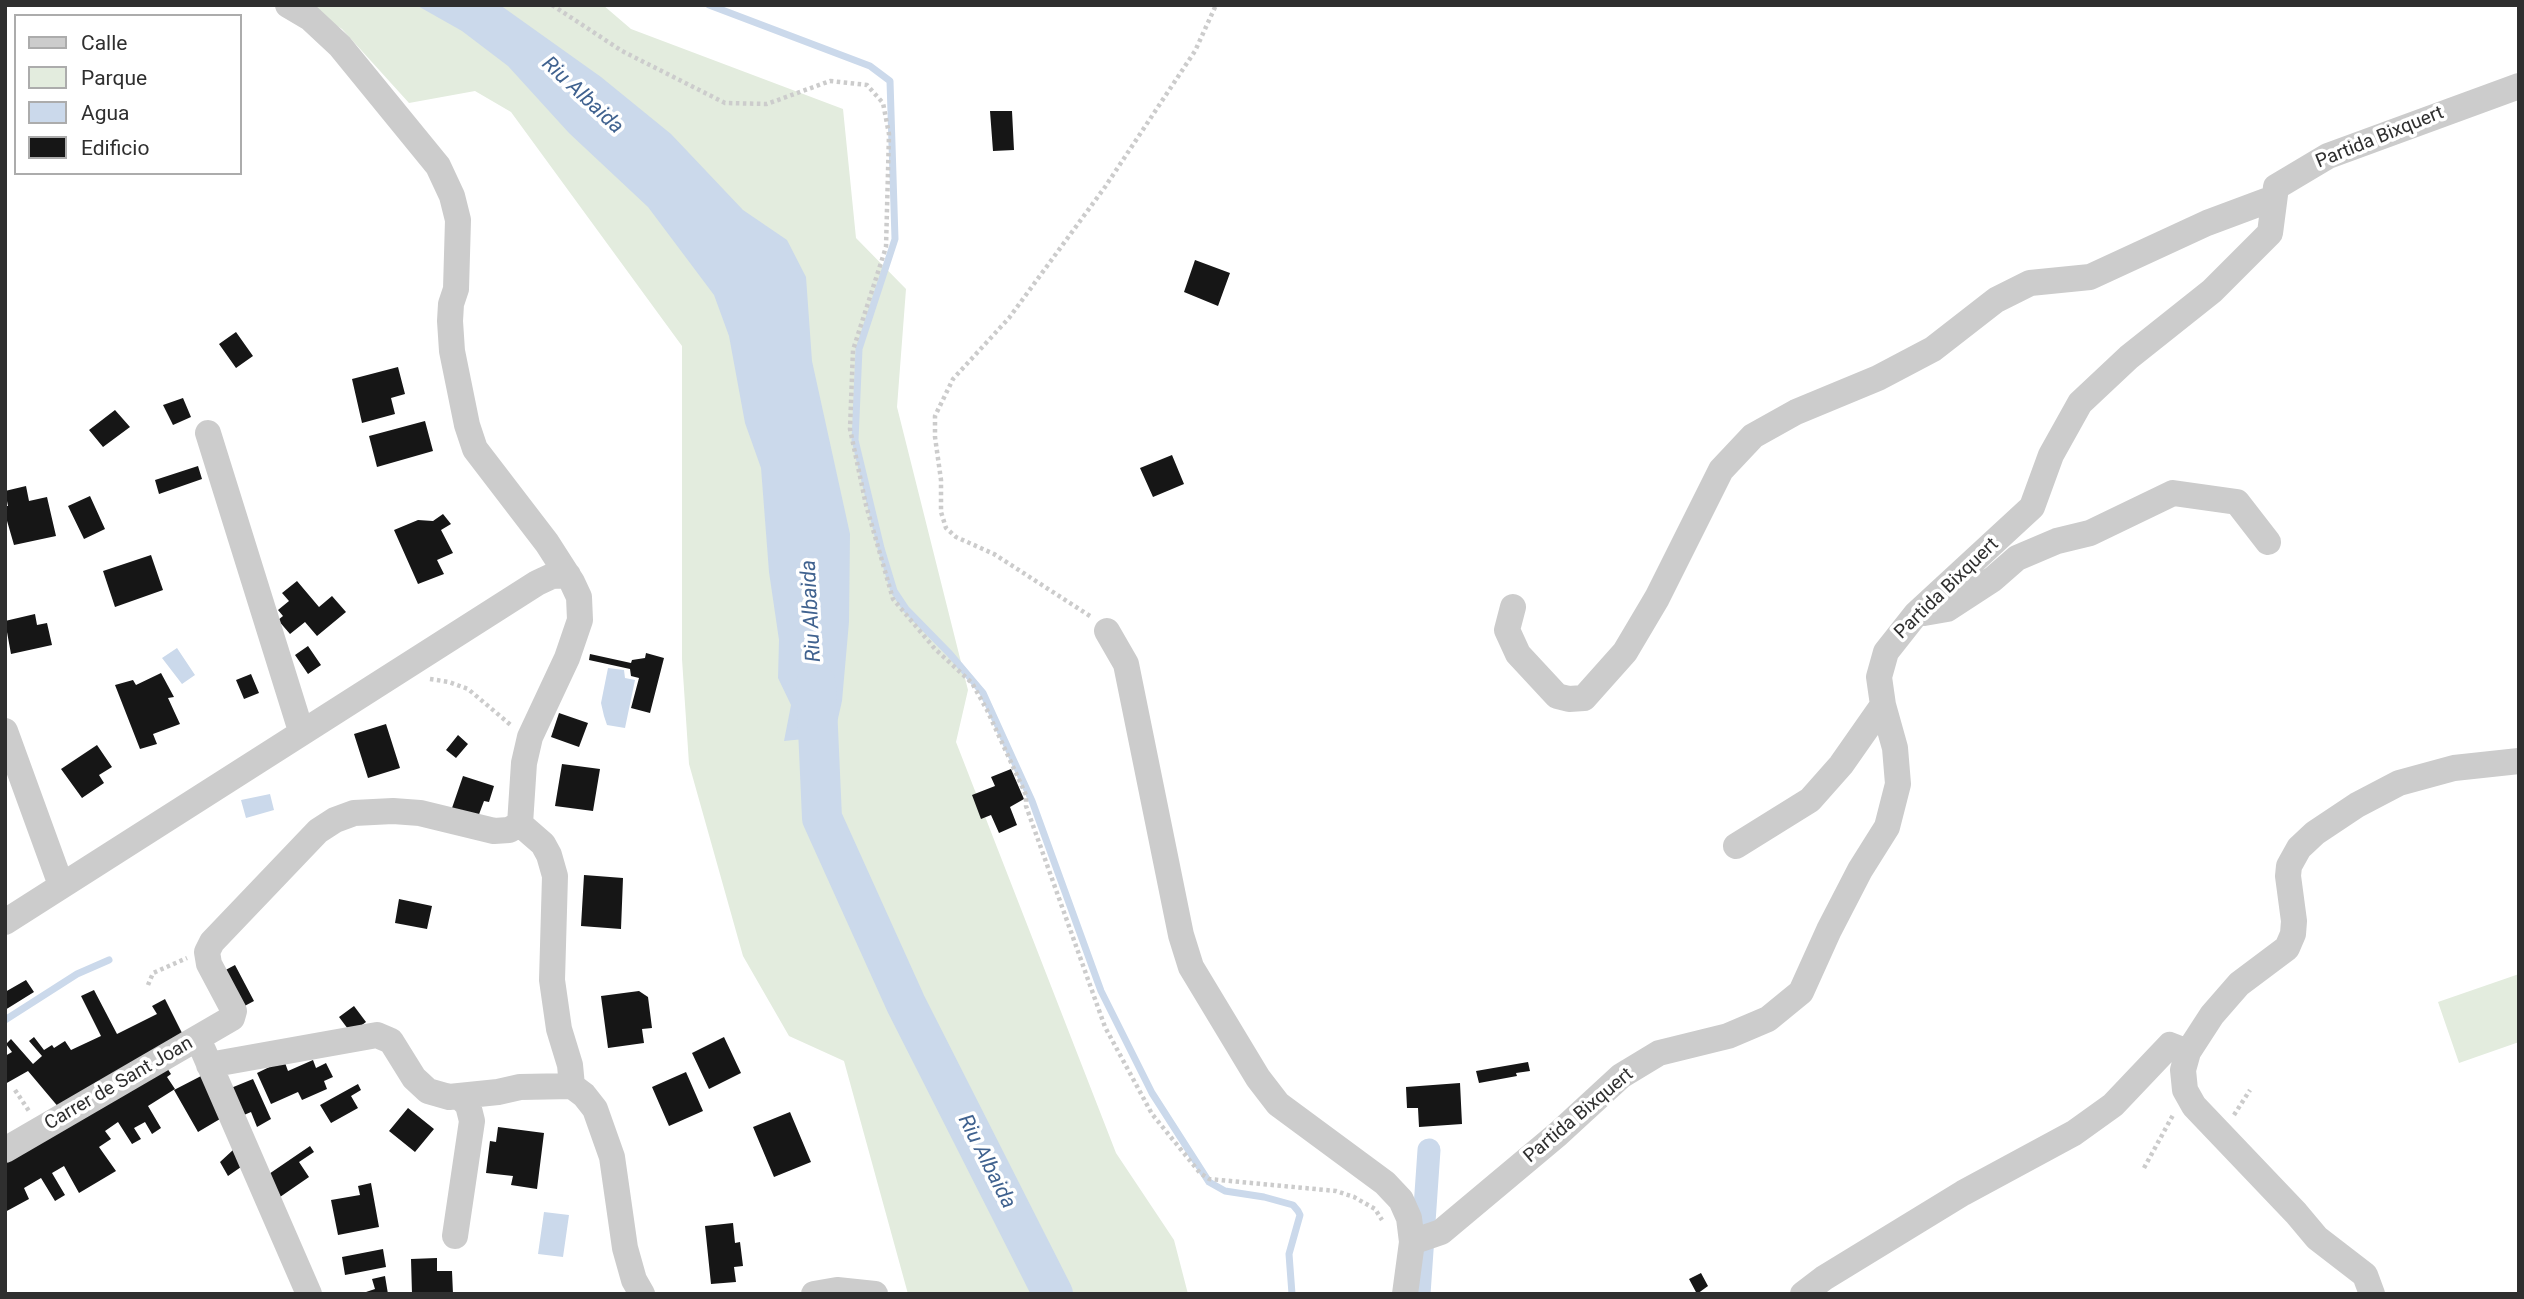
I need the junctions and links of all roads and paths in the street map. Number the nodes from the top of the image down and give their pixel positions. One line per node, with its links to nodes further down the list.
1 (288, 5): 8 (street)
2 (552, 5): 34 (path)
3 (1216, 5): 11 (path)
4 (2519, 86): 5 (street, Partida Bixquert)
5 (2274, 198): 9 (street); 10 (street, Partida Bixquert)
6 (208, 433): 15 (street)
7 (2267, 542): 10 (street)
8 (568, 575): 12 (street); 16 (street)
9 (1513, 607)
10 (1916, 614): 13 (street, Partida Bixquert)
11 (1107, 631): 36 (street)
12 (398, 670): 15 (street); 16 (path)
13 (1883, 705): 19 (street); 36 (street, Partida Bixquert)
14 (5, 731): 20 (street)
15 (301, 731): 20 (street)
16 (531, 734): 18 (street)
17 (2519, 761): 25 (street)
18 (520, 824): 22 (street); 27 (street)
19 (1737, 846)
20 (61, 885): 21 (street)
21 (5, 922)
22 (207, 953): 23 (path); 24 (street, Carrer de Sant Joan)
23 (148, 985)
24 (198, 1039): 26 (street); 32 (street, Carrer de Sant Joan)
25 (2188, 1052): 31 (street); 42 (street)
26 (209, 1065): 29 (street); 37 (street)
27 (572, 1086): 29 (street); 38 (street)
28 (2250, 1090): 31 (path)
29 (460, 1097): 35 (street)
30 (2176, 1110): 33 (path)
31 (2222, 1134): 43 (street)
32 (9, 1141)
33 (2144, 1168)
34 (1386, 1226)
35 (455, 1236)
36 (1412, 1242): 41 (street)
37 (309, 1294)
38 (642, 1294)
39 (814, 1294): 40 (street)
40 (875, 1294)
41 (1405, 1294)
42 (1803, 1294)
43 (2372, 1294)

